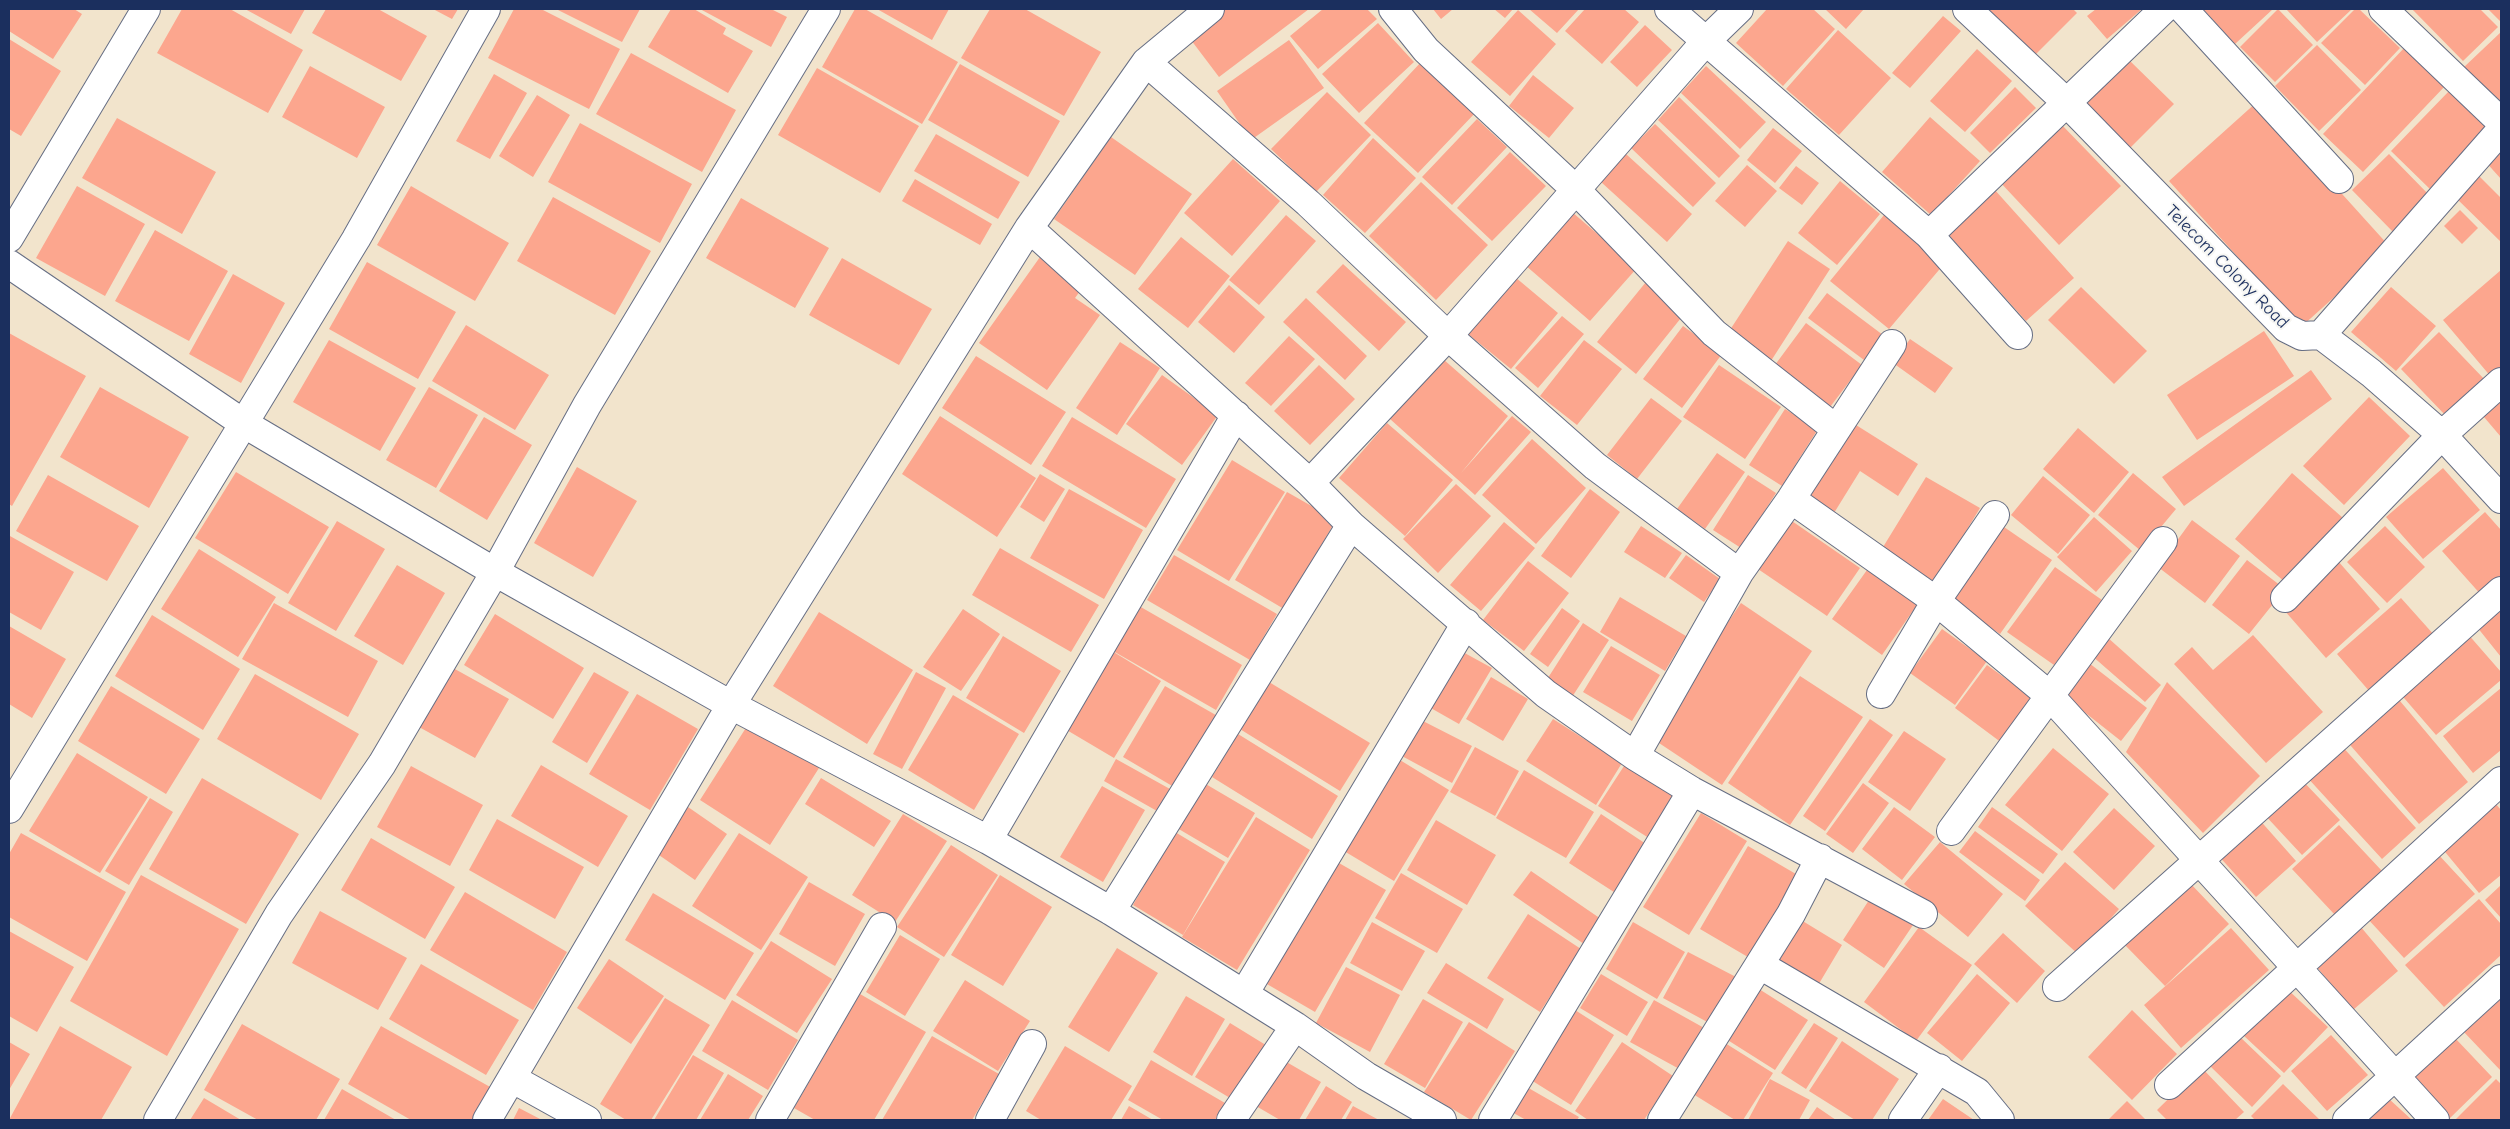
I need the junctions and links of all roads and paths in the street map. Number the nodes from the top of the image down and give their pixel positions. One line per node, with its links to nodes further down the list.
1 (146, 9): 21 (street)
2 (486, 9): 29 (street)
3 (826, 9): 38 (street)
4 (1210, 9): 13 (street)
5 (1393, 9): 18 (street)
6 (1669, 9): 12 (street)
7 (1739, 9): 12 (street)
8 (1967, 9): 14 (street, Telecom Colony Road)
9 (2164, 9): 14 (street)
10 (2184, 9): 17 (street)
11 (2383, 9): 15 (street)
12 (1705, 42): 18 (street); 20 (street)
13 (1146, 62): 19 (street); 25 (street)
14 (2067, 103): 20 (street); 24 (street, Telecom Colony Road)
15 (2501, 122)
16 (2501, 130): 24 (street)
17 (2339, 179)
18 (1575, 189): 25 (street); 30 (street)
19 (1029, 228): 28 (street); 46 (street)
20 (1929, 235): 23 (street)
21 (9, 238)
22 (9, 264): 29 (street)
23 (2018, 335)
24 (2322, 335): 31 (street)
25 (1448, 336): 32 (street); 39 (street)
26 (1892, 344): 30 (street)
27 (2501, 382): 31 (street)
28 (1236, 415): 32 (street); 52 (street)
29 (243, 422): 38 (street); 50 (street)
30 (1836, 429): 33 (street)
31 (2442, 435): 34 (street); 41 (street)
32 (1310, 483): 36 (street)
33 (1791, 499): 39 (street); 42 (street)
34 (2501, 499)
35 (1995, 515): 42 (street)
36 (1351, 525): 43 (street); 55 (street)
37 (2163, 541): 45 (street)
38 (495, 572): 46 (street); 69 (street)
39 (1739, 573): 47 (street)
40 (2501, 591): 54 (street)
41 (2285, 598)
42 (1936, 601): 44 (street); 45 (street)
43 (1466, 623): 47 (street); 62 (street)
44 (1881, 694)
45 (2049, 695): 51 (street); 54 (street)
46 (731, 705): 52 (street); 67 (street)
47 (1635, 756): 49 (street)
48 (2501, 781): 59 (street)
49 (1692, 791): 53 (street); 76 (street)
50 (9, 809)
51 (1951, 831)
52 (988, 840): 55 (street)
53 (1820, 858): 56 (street); 58 (street)
54 (2199, 860): 59 (street); 61 (street)
55 (1111, 911): 62 (street)
56 (1923, 914)
57 (882, 927): 72 (street)
58 (1760, 965): 65 (street); 77 (street)
59 (2297, 968): 66 (street); 68 (street)
60 (2501, 978): 66 (street)
61 (2057, 988)
62 (1244, 994): 63 (street)
63 (1295, 1026): 74 (street); 75 (street)
64 (1032, 1044): 73 (street)
65 (1939, 1068): 78 (street); 79 (street)
66 (2395, 1076): 80 (street); 81 (street)
67 (512, 1078): 70 (street); 71 (street)
68 (2169, 1085)
69 (158, 1120)
70 (487, 1120)
71 (587, 1120)
72 (770, 1120)
73 (990, 1120)
74 (1231, 1120)
75 (1442, 1120)
76 (1493, 1120)
77 (1662, 1120)
78 (1903, 1120)
79 (2000, 1120)
80 (2347, 1120)
81 (2435, 1120)

